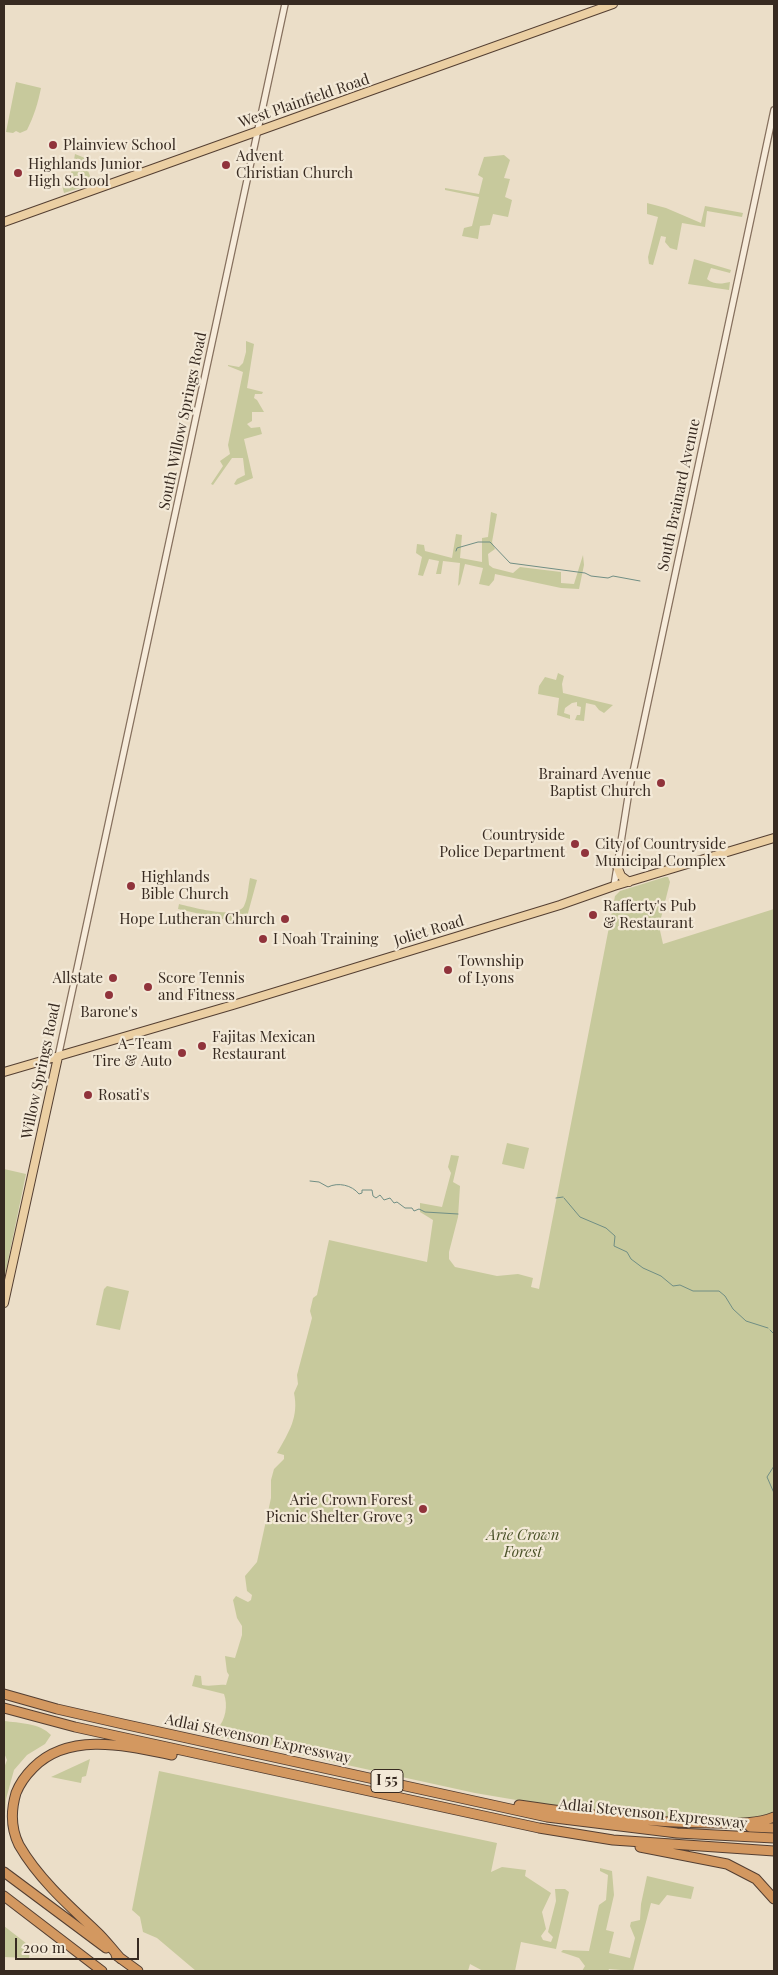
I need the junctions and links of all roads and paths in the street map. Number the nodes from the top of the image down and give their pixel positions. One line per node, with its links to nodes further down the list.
1 (285, 4): 4 (street, South Willow Springs Road)
2 (613, 4): 4 (main road, West Plainfield Road)
3 (774, 110): 8 (street, South Brainard Avenue)
4 (258, 131): 5 (main road, West Plainfield Road); 7 (street, South Willow Springs Road)
5 (4, 222)
6 (774, 838): 9 (main road, Joliet Road)
7 (104, 844): 11 (street, Willow Springs Road)
8 (617, 866): 9 (main road); 10 (street, South Brainard Avenue)
9 (629, 882): 10 (main road, Joliet Road)
10 (614, 886): 11 (main road, Joliet Road)
11 (58, 1057): 12 (main road, Joliet Road); 13 (main road, Willow Springs Road)
12 (4, 1072)
13 (4, 1303)
14 (4, 1694): 17 (highway, Adlai Stevenson Expressway / I 55)
15 (4, 1708): 16 (highway, Adlai Stevenson Expressway / I 55)
16 (259, 1768): 22 (highway, Adlai Stevenson Expressway / I 55); 27 (highway)
17 (496, 1806): 19 (highway); 21 (highway, Adlai Stevenson Expressway / I 55)
18 (774, 1817): 19 (highway)
19 (689, 1823): 20 (highway)
20 (774, 1828)
21 (774, 1838)
22 (614, 1840): 23 (highway, Adlai Stevenson Expressway / I 55); 26 (highway)
23 (774, 1851)
24 (4, 1872): 27 (highway)
25 (4, 1896): 28 (highway)
26 (774, 1899)
27 (121, 1959): 29 (highway)
28 (102, 1971)
29 (138, 1971)

